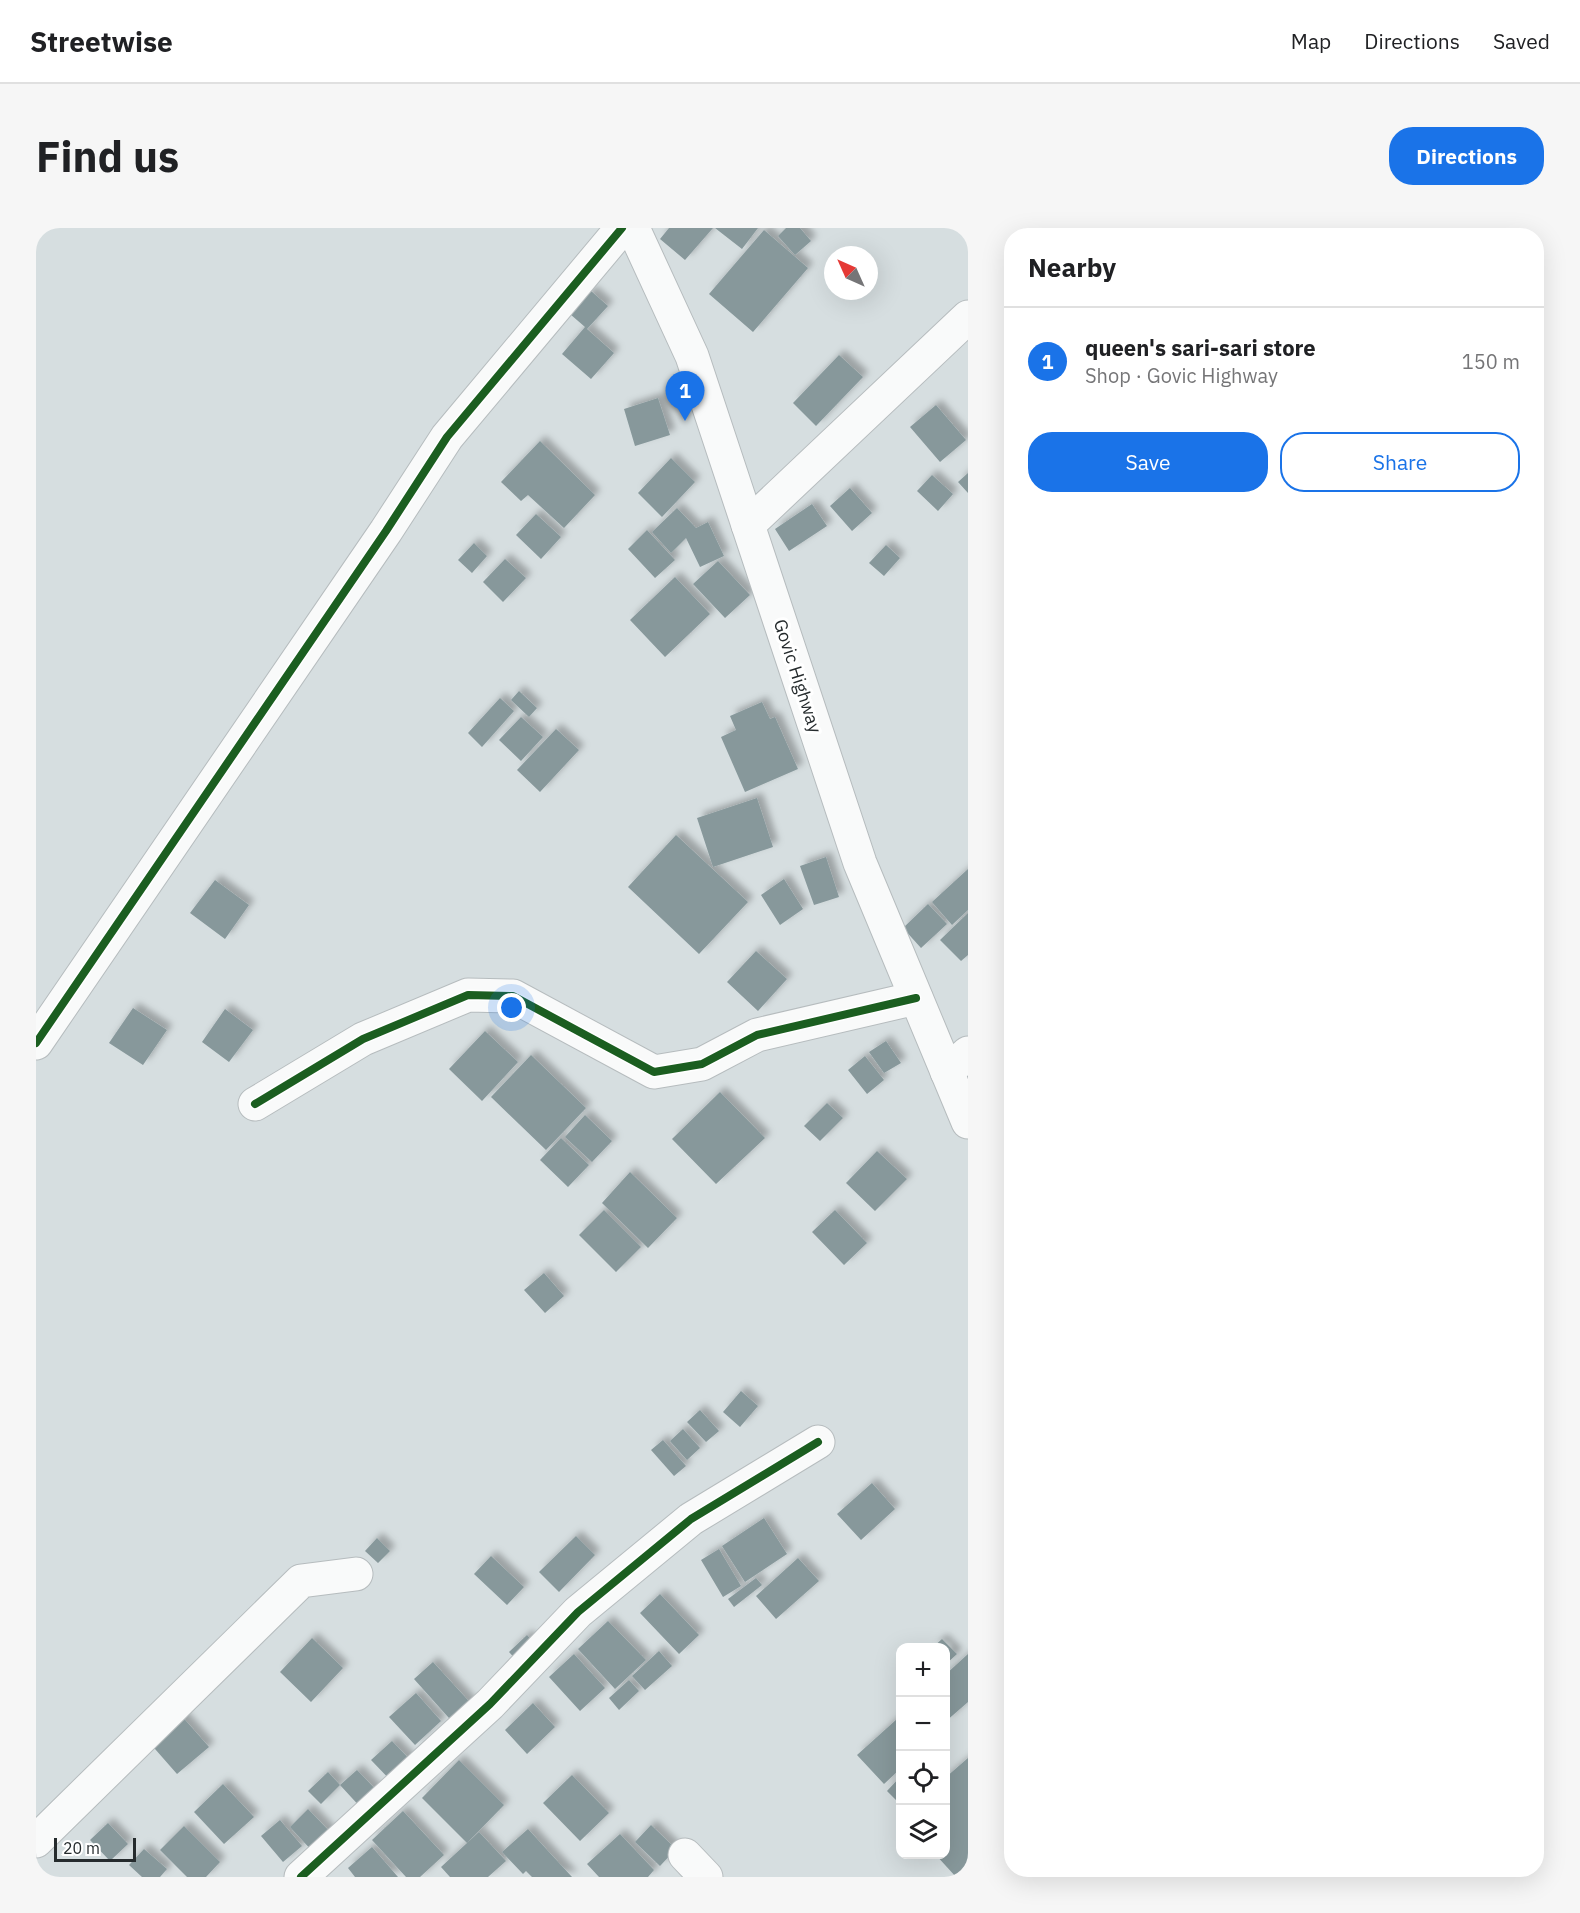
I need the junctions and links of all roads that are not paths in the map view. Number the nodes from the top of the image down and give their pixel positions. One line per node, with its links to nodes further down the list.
1 (622, 228): 6 (street)
2 (633, 228): 4 (street, Govic Highway)
3 (968, 317): 4 (street)
4 (748, 525): 5 (street, Govic Highway)
5 (916, 998): 7 (street, Govic Highway); 8 (street)
6 (36, 1043)
7 (957, 1062): 9 (street, Govic Highway)
8 (255, 1104)
9 (968, 1122)
10 (818, 1442): 13 (street)
11 (356, 1574): 12 (street)
12 (36, 1841)
13 (301, 1877)

